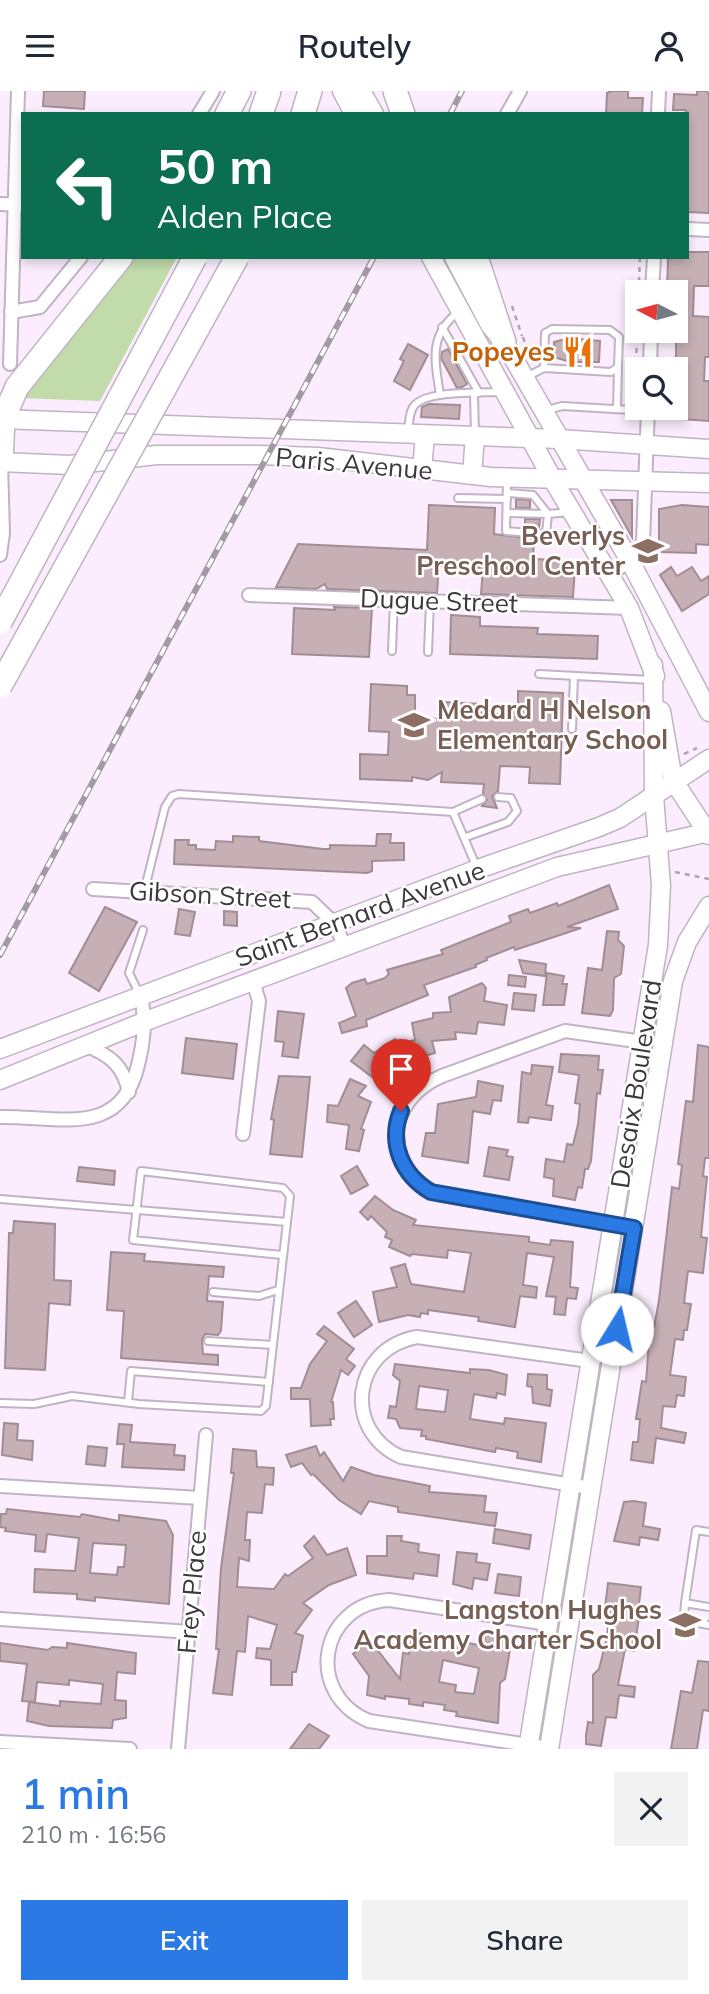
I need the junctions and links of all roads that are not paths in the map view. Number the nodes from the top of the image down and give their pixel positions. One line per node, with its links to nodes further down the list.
1 (18, 91): 19 (street)
2 (213, 91): 10 (street)
3 (239, 91): 11 (highway)
4 (269, 91): 12 (highway)
5 (310, 91): 13 (highway)
6 (342, 91): 14 (street)
7 (362, 91): 15 (street)
8 (520, 91): 16 (street)
9 (659, 91): 17 (street)
10 (200, 112)
11 (228, 112)
12 (262, 112)
13 (304, 112)
14 (353, 112)
15 (373, 112)
16 (508, 112)
17 (658, 112)
18 (0, 204): 19 (street)
19 (18, 205): 32 (street)
20 (689, 229): 21 (street)
21 (709, 230)
22 (79, 259): 32 (street)
23 (119, 259): 45 (highway)
24 (194, 259): 72 (highway, bridge)
25 (236, 259): 78 (highway, bridge)
26 (432, 259): 31 (street)
27 (455, 259): 34 (street)
28 (477, 259): 34 (highway)
29 (654, 259): 30 (street)
30 (653, 280)
31 (460, 310): 33 (lane); 39 (street)
32 (11, 312): 35 (street)
33 (442, 327): 40 (lane); 41 (lane)
34 (513, 339): 38 (street)
35 (10, 364)
36 (618, 367): 37 (lane); 37 (lane); 42 (lane)
37 (544, 368): 38 (lane)
38 (530, 375): 44 (street)
39 (504, 392): 40 (lane); 49 (street)
40 (477, 393): 41 (lane); 48 (lane)
41 (440, 395): 47 (lane)
42 (617, 409): 43 (lane); 44 (lane)
43 (625, 409)
44 (542, 411): 50 (street)
45 (1, 419): 47 (street, Paris Avenue); 53 (highway)
46 (645, 420): 51 (street)
47 (416, 435): 48 (street, Paris Avenue); 54 (street)
48 (475, 436): 49 (street, Paris Avenue); 55 (street)
49 (529, 438): 50 (street, Paris Avenue); 57 (street)
50 (559, 439): 51 (street, Paris Avenue); 56 (street)
51 (647, 447): 52 (street, Paris Avenue); 58 (street)
52 (709, 449)
53 (1, 462): 54 (street, Paris Avenue); 65 (street)
54 (422, 470): 55 (street, Paris Avenue)
55 (472, 475): 60 (street, Paris Avenue)
56 (584, 480): 57 (street, Paris Avenue); 58 (street, Paris Avenue); 66 (street)
57 (553, 481): 60 (street, Paris Avenue); 62 (street)
58 (645, 481): 59 (street, Paris Avenue); 66 (street)
59 (709, 483)
60 (507, 490): 61 (lane); 63 (lane); 64 (lane)
61 (458, 498)
62 (572, 512): 64 (lane); 67 (street)
63 (506, 513): 64 (lane); 64 (lane)
64 (548, 514)
65 (0, 555)
66 (630, 561): 67 (street); 79 (street)
67 (610, 574): 71 (street)
68 (249, 595): 69 (street, Dugue Street)
69 (394, 600): 70 (street, Dugue Street); 73 (lane)
70 (430, 601): 71 (street, Dugue Street); 74 (lane)
71 (629, 608): 75 (street)
72 (0, 622)
73 (391, 650)
74 (428, 652)
75 (653, 673): 77 (lane); 82 (street); 83 (street, Desaix Boulevard)
76 (539, 674): 77 (lane)
77 (575, 676): 80 (lane)
78 (0, 686)
79 (709, 712)
80 (572, 729)
81 (704, 753): 82 (street, Saint Bernard Avenue)
82 (673, 780): 83 (street, Saint Bernard Avenue); 87 (street)
83 (654, 796): 89 (street, Desaix Boulevard); 90 (street, Saint Bernard Avenue)
84 (498, 797): 88 (lane)
85 (482, 799): 86 (lane)
86 (453, 812): 88 (lane); 92 (lane)
87 (708, 834): 89 (street, Saint Bernard Avenue)
88 (466, 837): 90 (lane)
89 (658, 843): 96 (street, Saint Bernard Avenue); 100 (street, Desaix Boulevard)
90 (478, 869): 94 (street, Saint Bernard Avenue)
91 (93, 889): 92 (street, Gibson Street)
92 (144, 892): 94 (street, Gibson Street)
93 (709, 906): 111 (street, Desaix Boulevard)
94 (335, 924): 96 (street, Gibson Street); 98 (street, Saint Bernard Avenue)
95 (143, 930): 98 (lane)
96 (345, 947): 97 (street, Saint Bernard Avenue)
97 (253, 981): 99 (street, Saint Bernard Avenue); 106 (street)
98 (141, 996): 99 (street); 102 (street, Saint Bernard Avenue)
99 (146, 1021): 101 (street, Saint Bernard Avenue); 104 (street)
100 (643, 1042): 110 (street, Desaix Boulevard); 110 (street)
101 (85, 1045): 103 (street, Saint Bernard Avenue); 104 (street)
102 (0, 1049)
103 (0, 1080)
104 (129, 1093): 105 (street)
105 (0, 1117)
106 (243, 1134)
107 (0, 1199): 108 (lane)
108 (136, 1212): 109 (lane); 109 (lane); 112 (lane)
109 (287, 1222): 112 (lane)
110 (613, 1225): 111 (street); 117 (street, Desaix Boulevard)
111 (634, 1228): 124 (street, Desaix Boulevard)
112 (282, 1255): 113 (lane)
113 (278, 1290): 114 (lane); 116 (lane)
114 (213, 1292)
115 (208, 1341): 116 (lane)
116 (273, 1345): 118 (lane)
117 (590, 1361): 122 (street, Desaix Boulevard); 122 (street)
118 (269, 1382): 119 (lane); 119 (lane)
119 (128, 1402): 120 (lane)
120 (0, 1403)
121 (206, 1435): 125 (street, Frey Place)
122 (570, 1485): 124 (street); 130 (street, Desaix Boulevard)
123 (0, 1486): 125 (street)
124 (591, 1488): 137 (street, Desaix Boulevard)
125 (200, 1498): 132 (street, Frey Place)
126 (709, 1532): 127 (lane)
127 (685, 1603): 128 (lane); 131 (lane)
128 (709, 1607)
129 (0, 1619): 132 (street)
130 (548, 1624): 134 (street, Desaix Boulevard); 134 (street)
131 (709, 1625)
132 (190, 1632): 136 (street, Frey Place)
133 (0, 1742): 135 (street)
134 (528, 1747): 137 (street)
135 (130, 1749)
136 (178, 1749)
137 (549, 1749)

